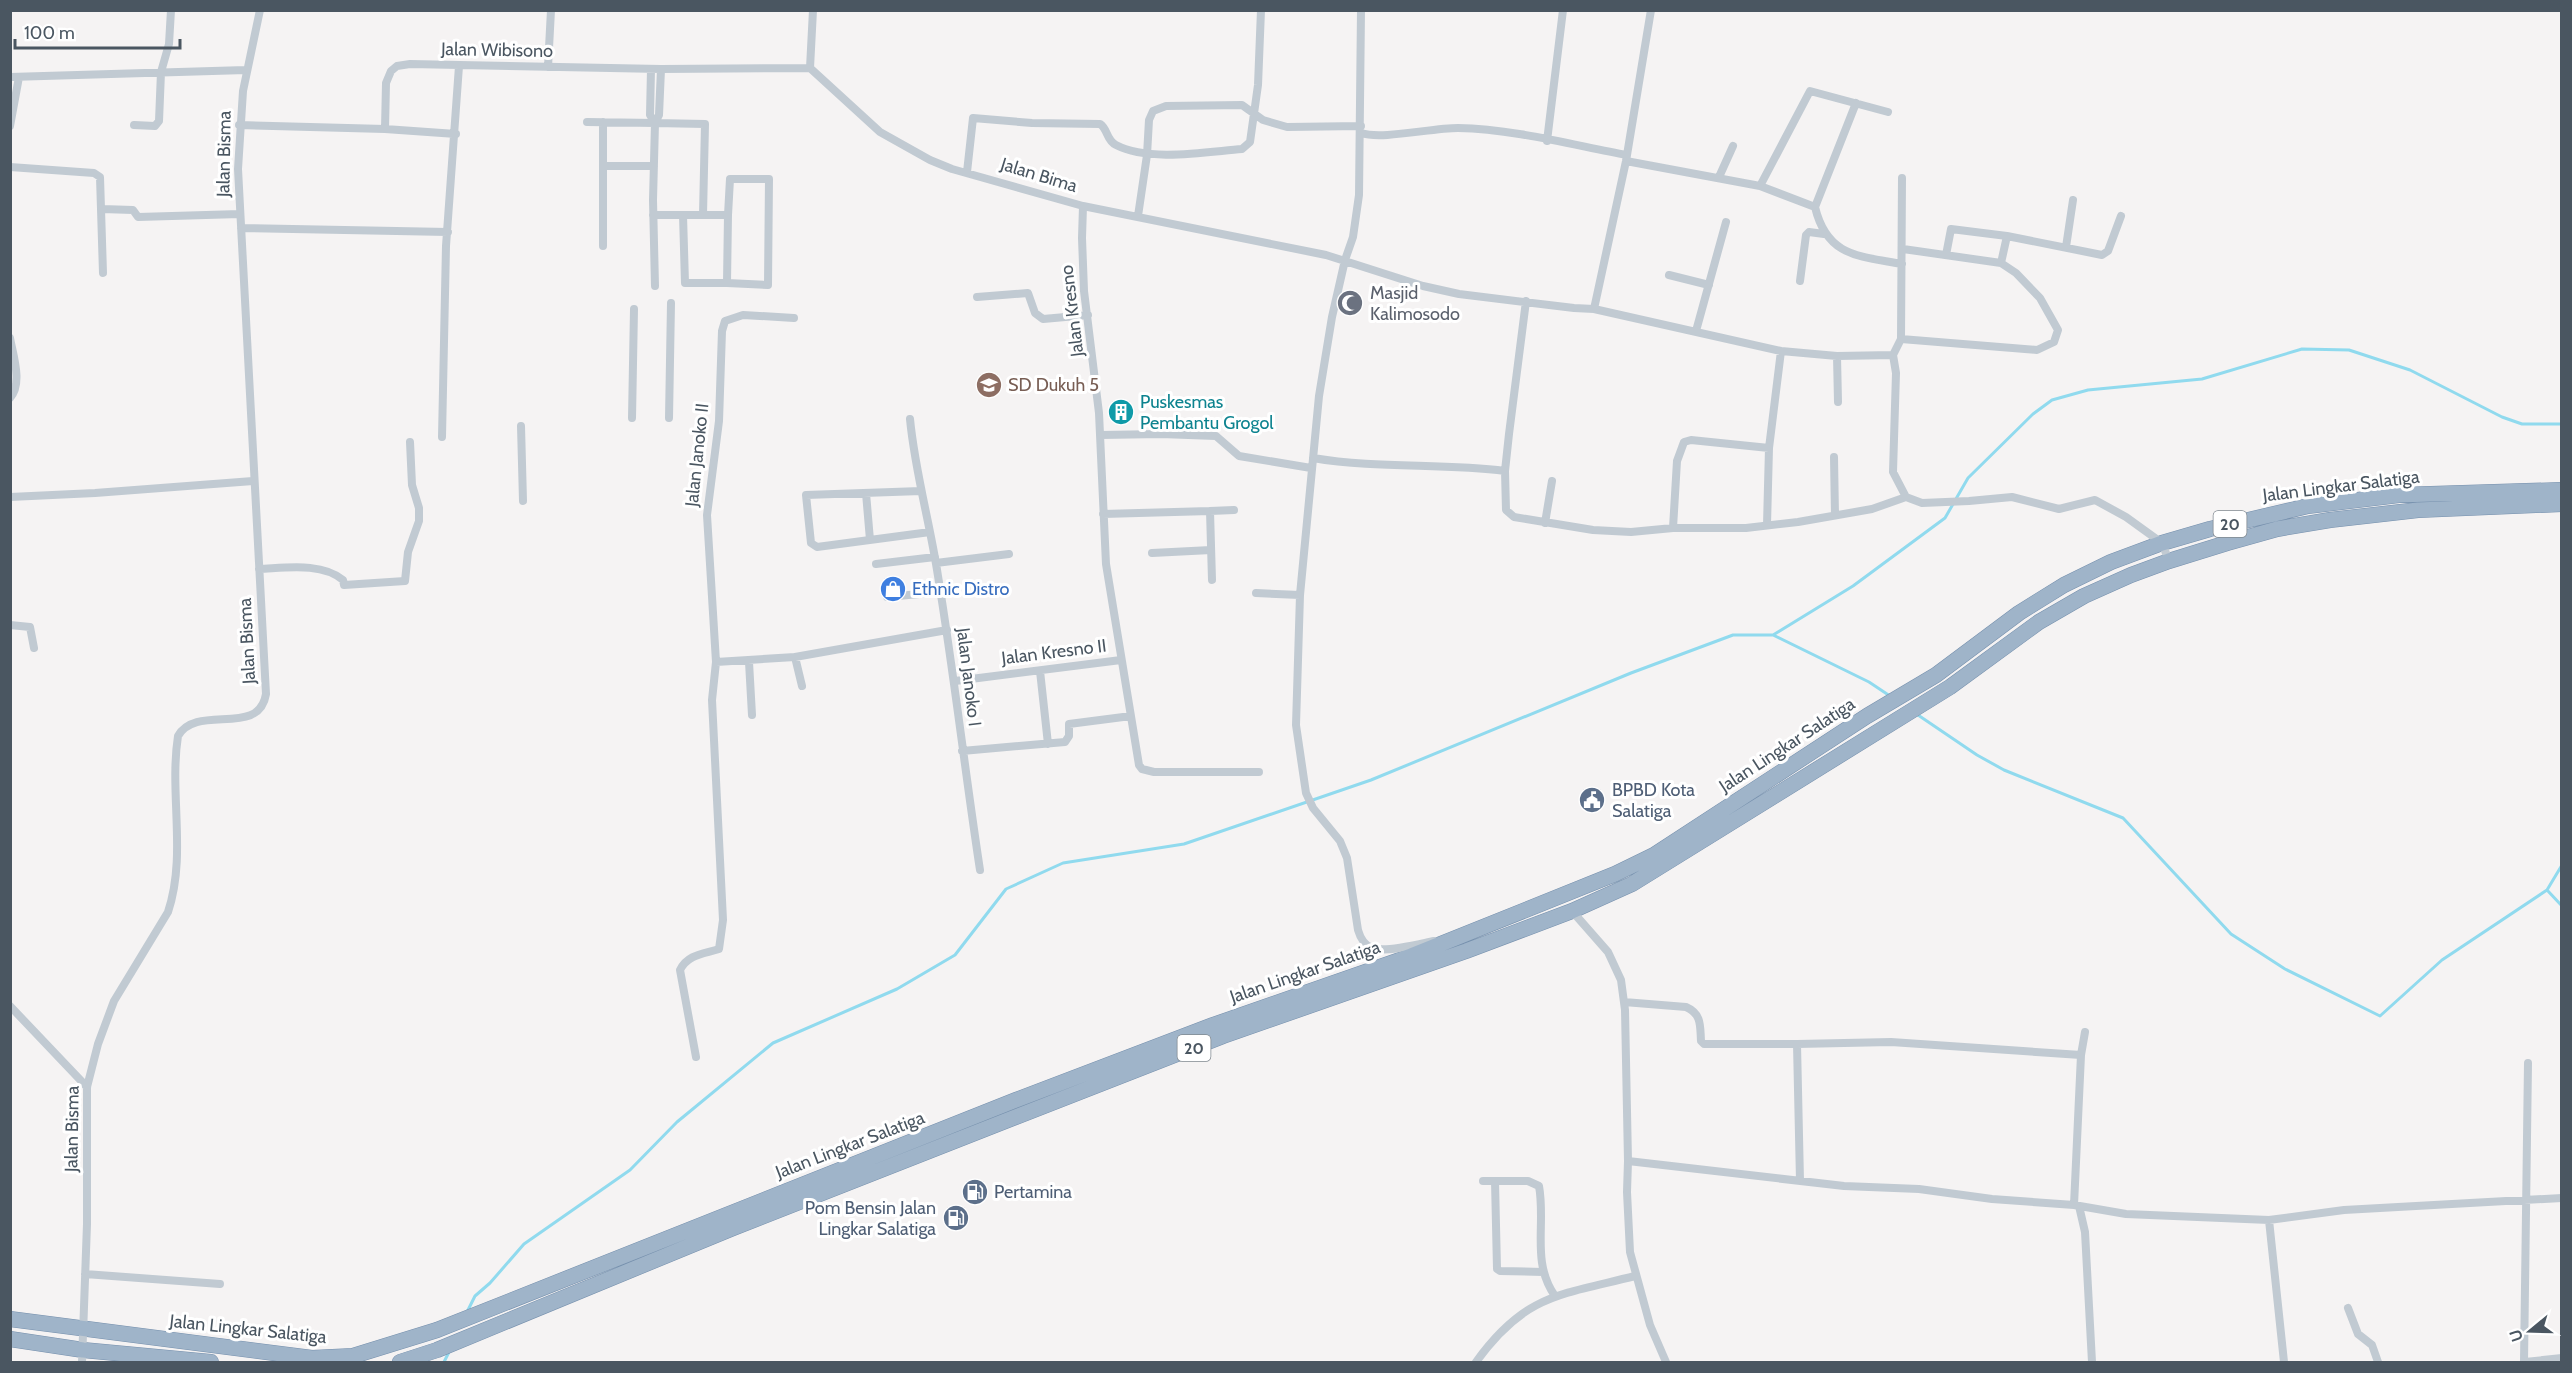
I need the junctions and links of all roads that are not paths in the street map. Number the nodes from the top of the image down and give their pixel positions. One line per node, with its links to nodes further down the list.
1 (171, 10): 15 (street)
2 (260, 10): 14 (street, Jalan Bisma)
3 (551, 10): 10 (street)
4 (813, 10): 11 (street)
5 (1261, 10): 19 (street)
6 (1361, 10): 27 (street)
7 (1563, 10): 29 (street)
8 (1651, 10): 32 (street)
9 (459, 66): 10 (street, Jalan Wibisono); 26 (street, Jalan Wibisono); 28 (street)
10 (548, 67): 12 (street, Jalan Wibisono)
11 (810, 68): 13 (street, Jalan Wibisono); 36 (street, Jalan Bima)
12 (651, 69): 13 (street, Jalan Wibisono); 22 (street)
13 (661, 69): 22 (street)
14 (246, 70): 15 (street); 24 (street, Jalan Bisma)
15 (161, 72): 16 (street); 23 (street)
16 (15, 77): 25 (street)
17 (1856, 103): 18 (street); 39 (street); 42 (street)
18 (1888, 112)
19 (1253, 113): 27 (street); 31 (street); 31 (street)
20 (587, 122): 21 (street)
21 (603, 122): 22 (street); 33 (street)
22 (655, 123): 34 (street); 47 (street)
23 (134, 125)
24 (239, 125): 26 (street); 44 (street, Jalan Bisma)
25 (10, 126)
26 (385, 129): 28 (street)
27 (1361, 129): 29 (street); 60 (street)
28 (456, 134): 53 (street)
29 (1547, 141): 32 (street)
30 (1733, 146): 37 (street)
31 (1147, 154): 36 (street); 49 (street)
32 (1627, 158): 37 (street); 73 (street)
33 (603, 166): 34 (street); 56 (street)
34 (654, 166): 45 (street)
35 (10, 167): 43 (street)
36 (967, 172): 41 (street, Jalan Bima)
37 (1719, 177): 39 (street)
38 (1902, 178): 58 (street)
39 (1760, 186): 42 (street)
40 (2073, 200): 57 (street)
41 (1083, 206): 49 (street, Jalan Bima); 74 (street, Jalan Kresno)
42 (1815, 207): 54 (street)
43 (102, 209): 44 (street); 63 (street)
44 (240, 214): 52 (street, Jalan Bisma)
45 (653, 215): 46 (street); 68 (street)
46 (683, 215): 47 (street); 66 (street)
47 (703, 215): 48 (street)
48 (728, 215): 66 (street); 66 (street)
49 (1138, 216): 60 (street, Jalan Bima)
50 (2121, 216): 57 (street)
51 (1726, 222): 67 (street)
52 (241, 228): 53 (street); 96 (street, Jalan Bisma)
53 (448, 232): 89 (street)
54 (1824, 234): 62 (street); 65 (street)
55 (2007, 236): 57 (street); 59 (street); 61 (street)
56 (603, 246)
57 (2066, 247)
58 (1903, 249): 59 (street); 62 (street)
59 (1946, 255): 61 (street)
60 (1345, 260): 70 (street, Jalan Bima); 93 (street)
61 (2001, 263): 78 (street)
62 (1902, 264): 78 (street)
63 (103, 273)
64 (1669, 275): 67 (street)
65 (1800, 281)
66 (727, 283)
67 (1709, 285): 76 (street)
68 (655, 286)
69 (978, 297): 74 (street)
70 (1526, 301): 73 (street, Jalan Bima); 95 (street)
71 (671, 303): 85 (street)
72 (634, 309): 84 (street)
73 (1594, 309): 76 (street, Jalan Bima)
74 (1088, 315): 88 (street, Jalan Kresno)
75 (794, 318): 132 (street, Jalan Janoko II)
76 (1696, 332): 79 (street, Jalan Bima)
77 (10, 338): 82 (street)
78 (1901, 339): 80 (street)
79 (1781, 351): 81 (street, Jalan Bima); 91 (street)
80 (1893, 355): 81 (street, Jalan Bima); 102 (street)
81 (1838, 356): 83 (street)
82 (10, 398)
83 (1838, 402)
84 (632, 418)
85 (669, 418)
86 (910, 419): 99 (street, Jalan Janoko I)
87 (521, 426): 103 (street)
88 (1101, 435): 94 (street); 107 (street, Jalan Kresno)
89 (442, 437)
90 (410, 442): 121 (street)
91 (1769, 448): 110 (street); 111 (street)
92 (1834, 457): 108 (street)
93 (1313, 458): 94 (street); 95 (street)
94 (1311, 468): 125 (street)
95 (1505, 471): 109 (street)
96 (253, 481): 101 (street); 121 (street, Jalan Bisma)
97 (1552, 482): 109 (street)
98 (2562, 490): 114 (highway, Jalan Lingkar Salatiga / 20)
99 (921, 492): 100 (street); 112 (street, Jalan Janoko I)
100 (866, 493): 113 (street); 113 (street)
101 (10, 497)
102 (1906, 497): 108 (street); 114 (street)
103 (522, 501)
104 (2562, 504): 119 (highway, Jalan Lingkar Salatiga / 20)
105 (1234, 510): 106 (street)
106 (1210, 511): 107 (street); 115 (street)
107 (1103, 514): 131 (street, Jalan Kresno)
108 (1835, 515): 110 (street)
109 (1545, 523): 111 (street)
110 (1767, 525): 111 (street)
111 (1673, 528)
112 (930, 532): 113 (street); 118 (street, Jalan Janoko I)
113 (870, 540)
114 (2162, 543): 119 (street); 144 (highway, Jalan Lingkar Salatiga / 20)
115 (1211, 550): 116 (street); 122 (street)
116 (1152, 553)
117 (1009, 554): 118 (street)
118 (936, 560): 120 (street); 123 (street, Jalan Janoko I)
119 (2169, 561): 143 (highway, Jalan Lingkar Salatiga / 20)
120 (876, 564)
121 (259, 569): 154 (street, Jalan Bisma)
122 (1212, 580)
123 (941, 592): 126 (street); 128 (street, Jalan Janoko I)
124 (1256, 592): 125 (street)
125 (1300, 595): 146 (street)
126 (887, 597)
127 (10, 625): 129 (street)
128 (947, 630): 130 (street); 135 (street, Jalan Janoko I)
129 (34, 648)
130 (795, 657): 133 (street); 136 (street)
131 (1121, 660): 134 (street, Jalan Kresno II); 138 (street, Jalan Kresno)
132 (716, 662): 133 (street); 152 (street, Jalan Janoko II)
133 (749, 662): 137 (street)
134 (1040, 671): 135 (street, Jalan Kresno II); 139 (street)
135 (955, 681): 140 (street, Jalan Janoko I)
136 (802, 686)
137 (752, 715)
138 (1131, 716): 139 (street); 141 (street, Jalan Kresno)
139 (1048, 744): 140 (street)
140 (962, 751): 142 (street, Jalan Janoko I)
141 (1259, 772)
142 (980, 870)
143 (1572, 911): 145 (highway, Jalan Lingkar Salatiga / 20); 147 (street)
144 (1522, 913): 145 (highway); 146 (highway, Jalan Lingkar Salatiga / 20)
145 (1527, 927): 146 (highway, Jalan Lingkar Salatiga / 20)
146 (1463, 944): 170 (highway, Jalan Lingkar Salatiga / 20); 175 (highway, Jalan Lingkar Salatiga / 20)
147 (1624, 1002): 150 (street); 155 (street)
148 (10, 1006): 154 (street)
149 (2085, 1032): 151 (street)
150 (1797, 1044): 151 (street); 158 (street)
151 (2081, 1055): 161 (street)
152 (696, 1057)
153 (2528, 1063): 160 (street)
154 (87, 1087): 164 (street, Jalan Bisma)
155 (1629, 1161): 158 (street); 165 (street)
156 (1483, 1181): 157 (street)
157 (1494, 1181): 163 (street); 163 (street)
158 (1800, 1181): 161 (street)
159 (2562, 1198): 160 (street)
160 (2527, 1202): 162 (street); 181 (street)
161 (2076, 1205): 162 (street); 178 (street)
162 (2269, 1220): 179 (street)
163 (1543, 1272): 167 (street)
164 (85, 1274): 166 (street); 170 (street, Jalan Bisma)
165 (1635, 1276): 167 (street); 177 (street)
166 (220, 1284)
167 (1555, 1296): 176 (street)
168 (2348, 1308): 180 (street)
169 (10, 1319): 170 (highway, Jalan Lingkar Salatiga / 20)
170 (83, 1330): 172 (street, Jalan Bisma)
171 (10, 1339): 172 (highway, Jalan Lingkar Salatiga)
172 (83, 1356): 174 (highway, Jalan Lingkar Salatiga)
173 (2562, 1358): 181 (street)
174 (211, 1362)
175 (400, 1362)
176 (1476, 1362)
177 (1666, 1362)
178 (2092, 1362)
179 (2284, 1362)
180 (2378, 1362)
181 (2525, 1362)

